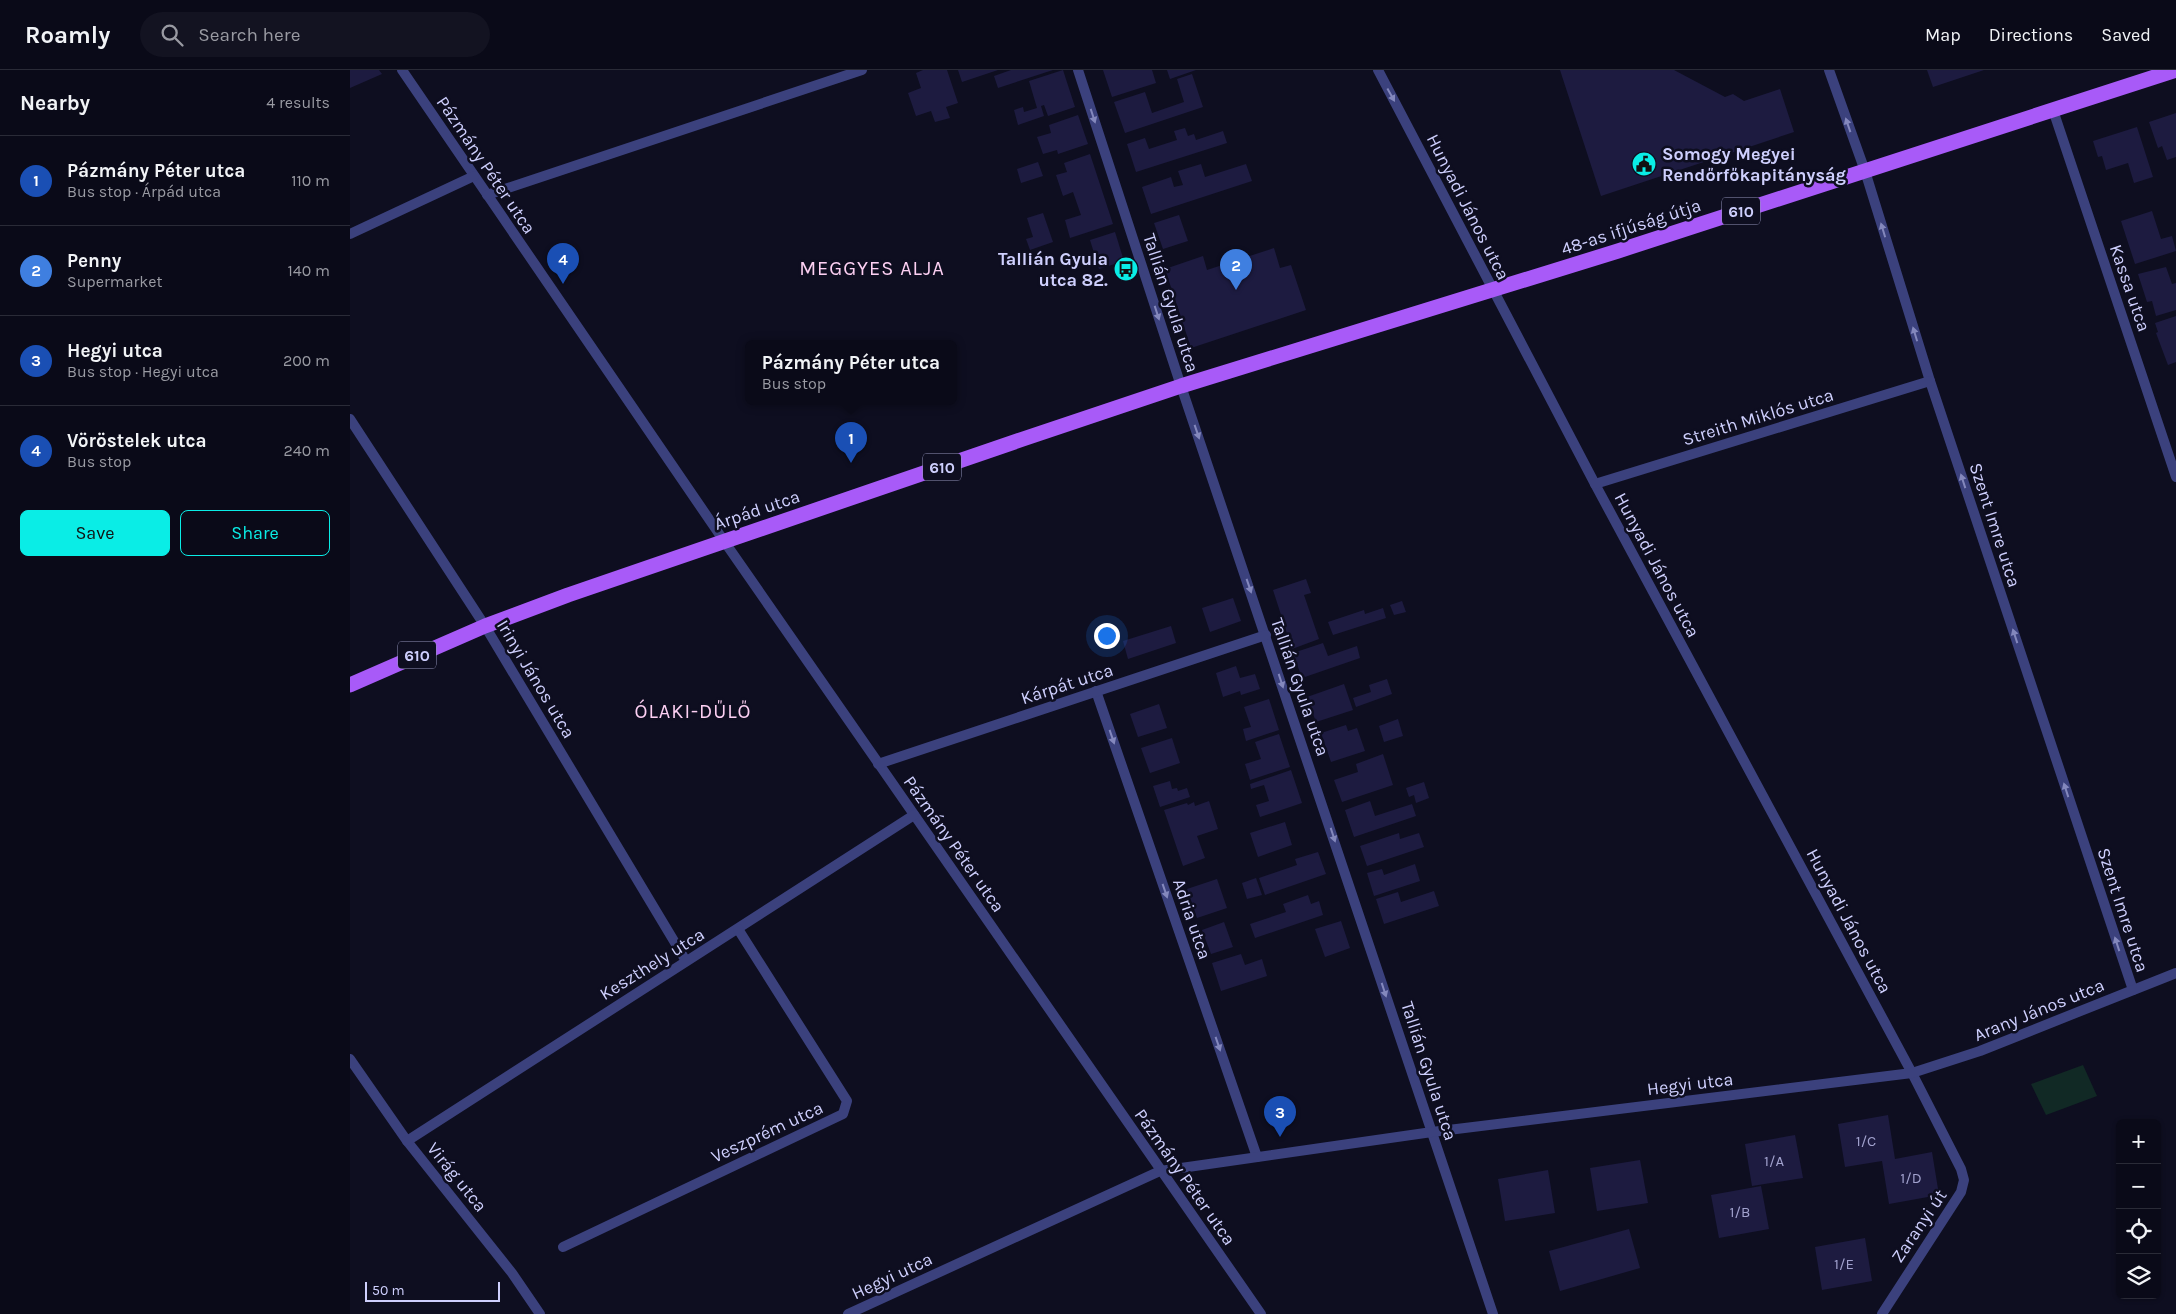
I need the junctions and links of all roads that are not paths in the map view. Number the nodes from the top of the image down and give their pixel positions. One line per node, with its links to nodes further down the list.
1 (402, 70): 9 (street, Pázmány Péter utca)
2 (862, 70): 10 (street)
3 (1078, 70): 14 (street, Tallián Gyula utca, one-way to 14)
4 (1378, 70): 12 (street, Hunyadi János utca, one-way to 12)
5 (1829, 70): 8 (street, Szent Imre utca, one-way to 5)
6 (2176, 70): 7 (main road, 48-as ifjúság útja / 610)
7 (2053, 110): 8 (main road, 48-as ifjúság útja / 610); 16 (street, Kassa utca)
8 (1865, 171): 12 (main road, 48-as ifjúság útja / 610); 13 (street, Szent Imre utca, one-way to 8)
9 (474, 176): 10 (street, Pázmány Péter utca); 11 (street)
10 (487, 195): 18 (street, Pázmány Péter utca)
11 (350, 234)
12 (1492, 290): 14 (main road, 48-as ifjúság útja / 610); 17 (street, Hunyadi János utca)
13 (1930, 381): 17 (street, Streith Miklós utca); 28 (street, Szent Imre utca, one-way to 13)
14 (1181, 386): 18 (main road, Árpád utca / 610); 20 (street, Tallián Gyula utca, one-way to 20)
15 (350, 419): 19 (street, Irinyi János utca)
16 (2176, 477)
17 (1595, 484): 30 (street, Hunyadi János utca)
18 (724, 541): 19 (main road, Árpád utca / 610); 23 (street, Pázmány Péter utca)
19 (485, 626): 21 (main road, Árpád utca / 610); 26 (street, Irinyi János utca)
20 (1266, 635): 22 (street, Kárpát utca); 31 (street, Tallián Gyula utca, one-way to 31)
21 (350, 684)
22 (1096, 691): 23 (street, Kárpát utca); 33 (street, Adria utca, one-way to 33)
23 (878, 764): 24 (street, Pázmány Péter utca)
24 (914, 815): 25 (street, Keszthely utca); 34 (street, Pázmány Péter utca)
25 (738, 929): 26 (street, Keszthely utca); 35 (street, Veszprém utca)
26 (686, 960): 32 (street, Keszthely utca)
27 (2176, 973): 28 (street, Arany János utca)
28 (2133, 990): 30 (street, Arany János utca)
29 (350, 1059): 32 (street, Virág utca)
30 (1912, 1073): 31 (street, Hegyi utca); 40 (street, Zaranyi út)
31 (1432, 1132): 33 (street, Hegyi utca); 39 (street, Tallián Gyula utca)
32 (407, 1141): 36 (street, Virág utca)
33 (1257, 1157): 34 (street, Hegyi utca)
34 (1160, 1171): 37 (street, Hegyi utca); 38 (street, Pázmány Péter utca)
35 (562, 1247)
36 (540, 1314)
37 (848, 1314)
38 (1261, 1314)
39 (1493, 1314)
40 (1882, 1314)

